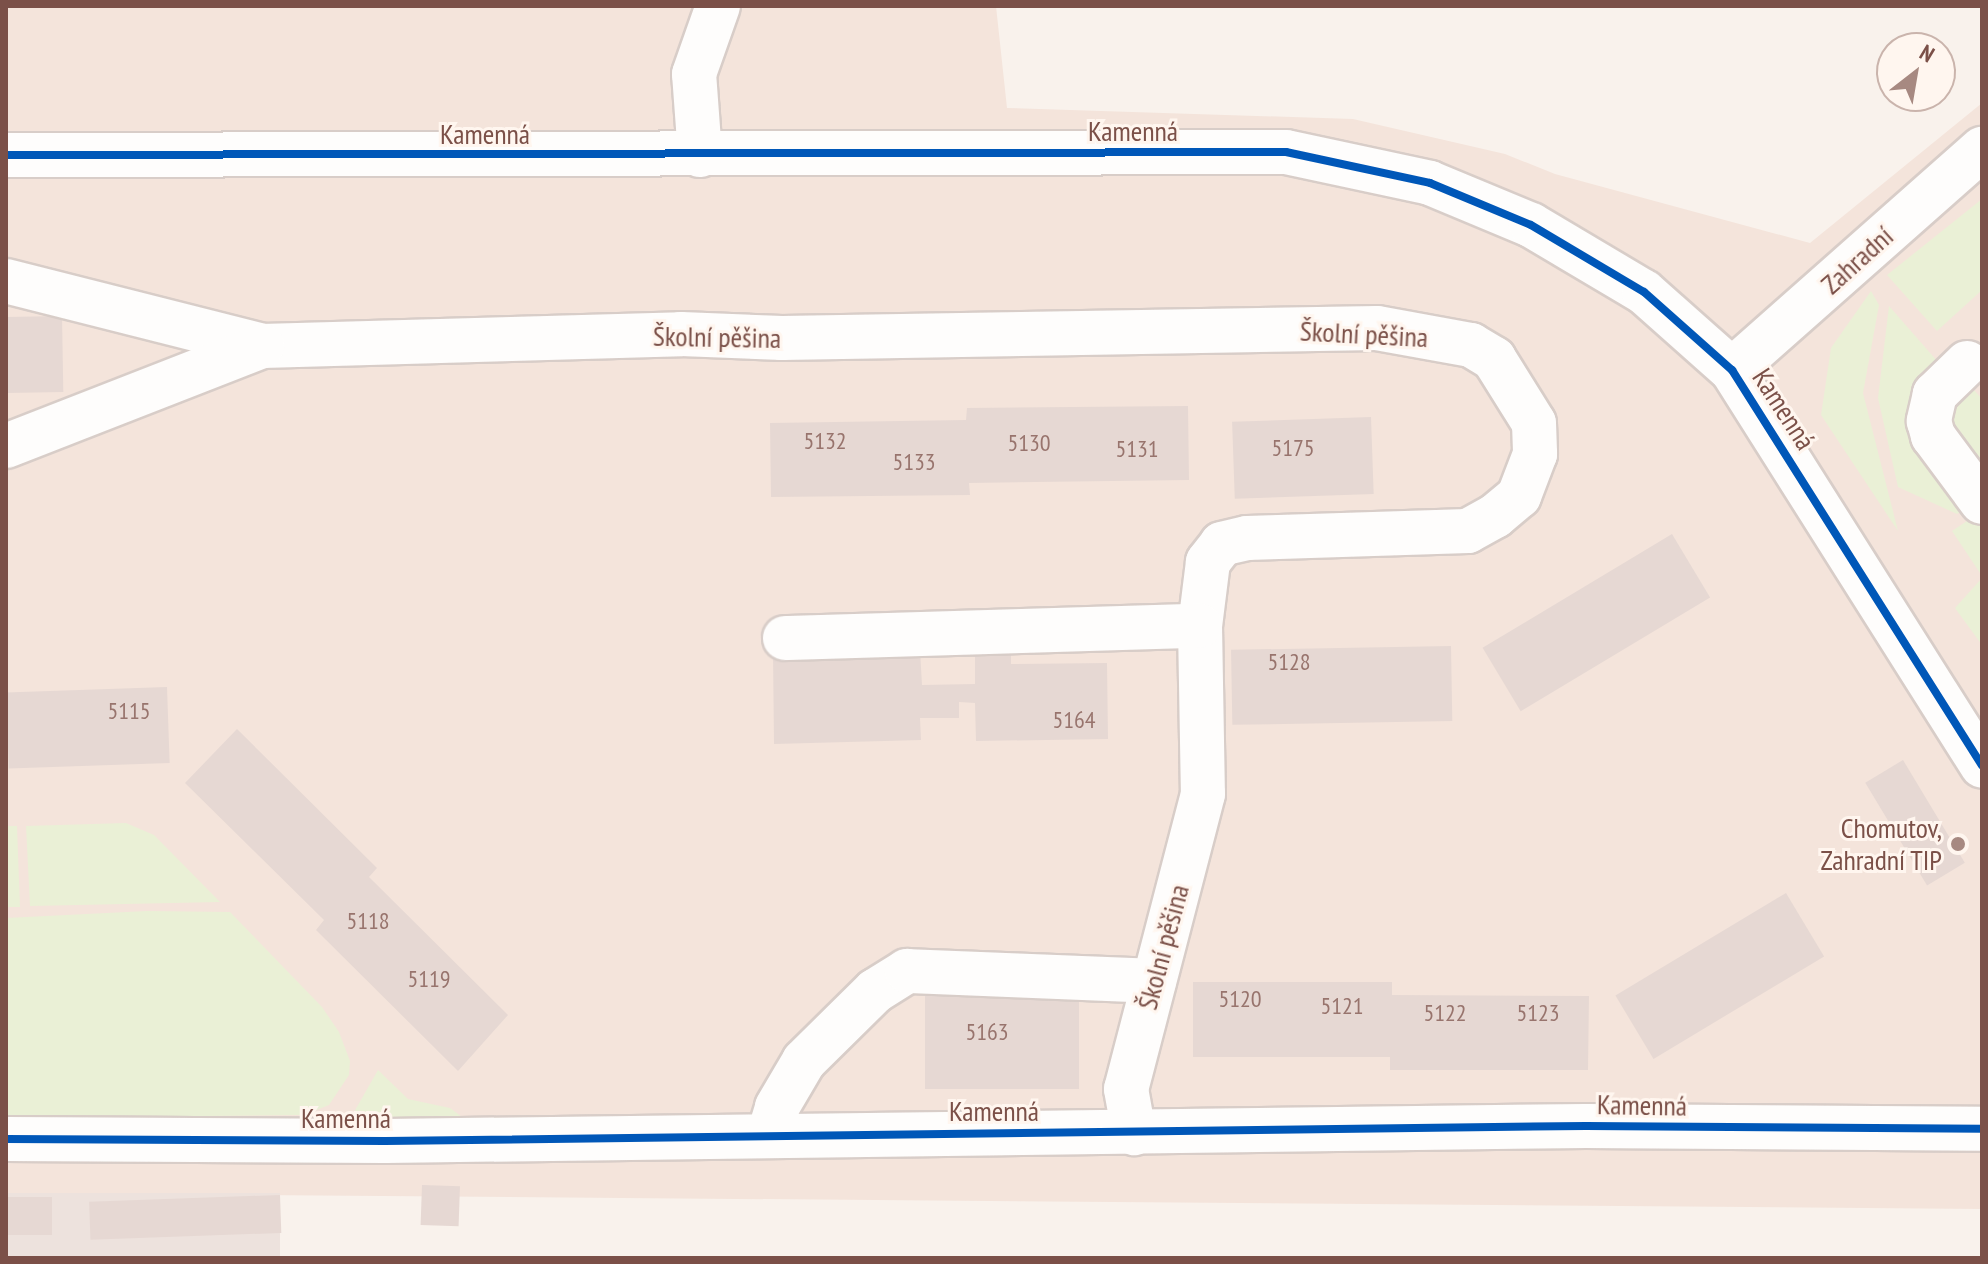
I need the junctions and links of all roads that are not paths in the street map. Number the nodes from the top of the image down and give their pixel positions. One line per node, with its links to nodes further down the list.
1 (718, 6): 4 (street)
2 (1982, 149): 8 (street, Zahradní)
3 (6, 155): 4 (street, Kamenná)
4 (700, 155): 8 (street, Kamenná)
5 (6, 281): 6 (street, Školní pěšina)
6 (262, 346): 9 (street, Školní pěšina); 11 (street, Školní pěšina)
7 (1967, 363): 10 (street)
8 (1732, 370): 13 (street, Kamenná)
9 (6, 446)
10 (1982, 502)
11 (1200, 626): 12 (street); 14 (street, Školní pěšina)
12 (785, 638)
13 (1982, 766)
14 (1154, 981): 16 (street, Školní pěšina); 17 (street)
15 (1982, 1129): 16 (street, Kamenná)
16 (1134, 1133): 17 (street, Kamenná)
17 (769, 1134): 18 (street, Kamenná)
18 (6, 1139)

